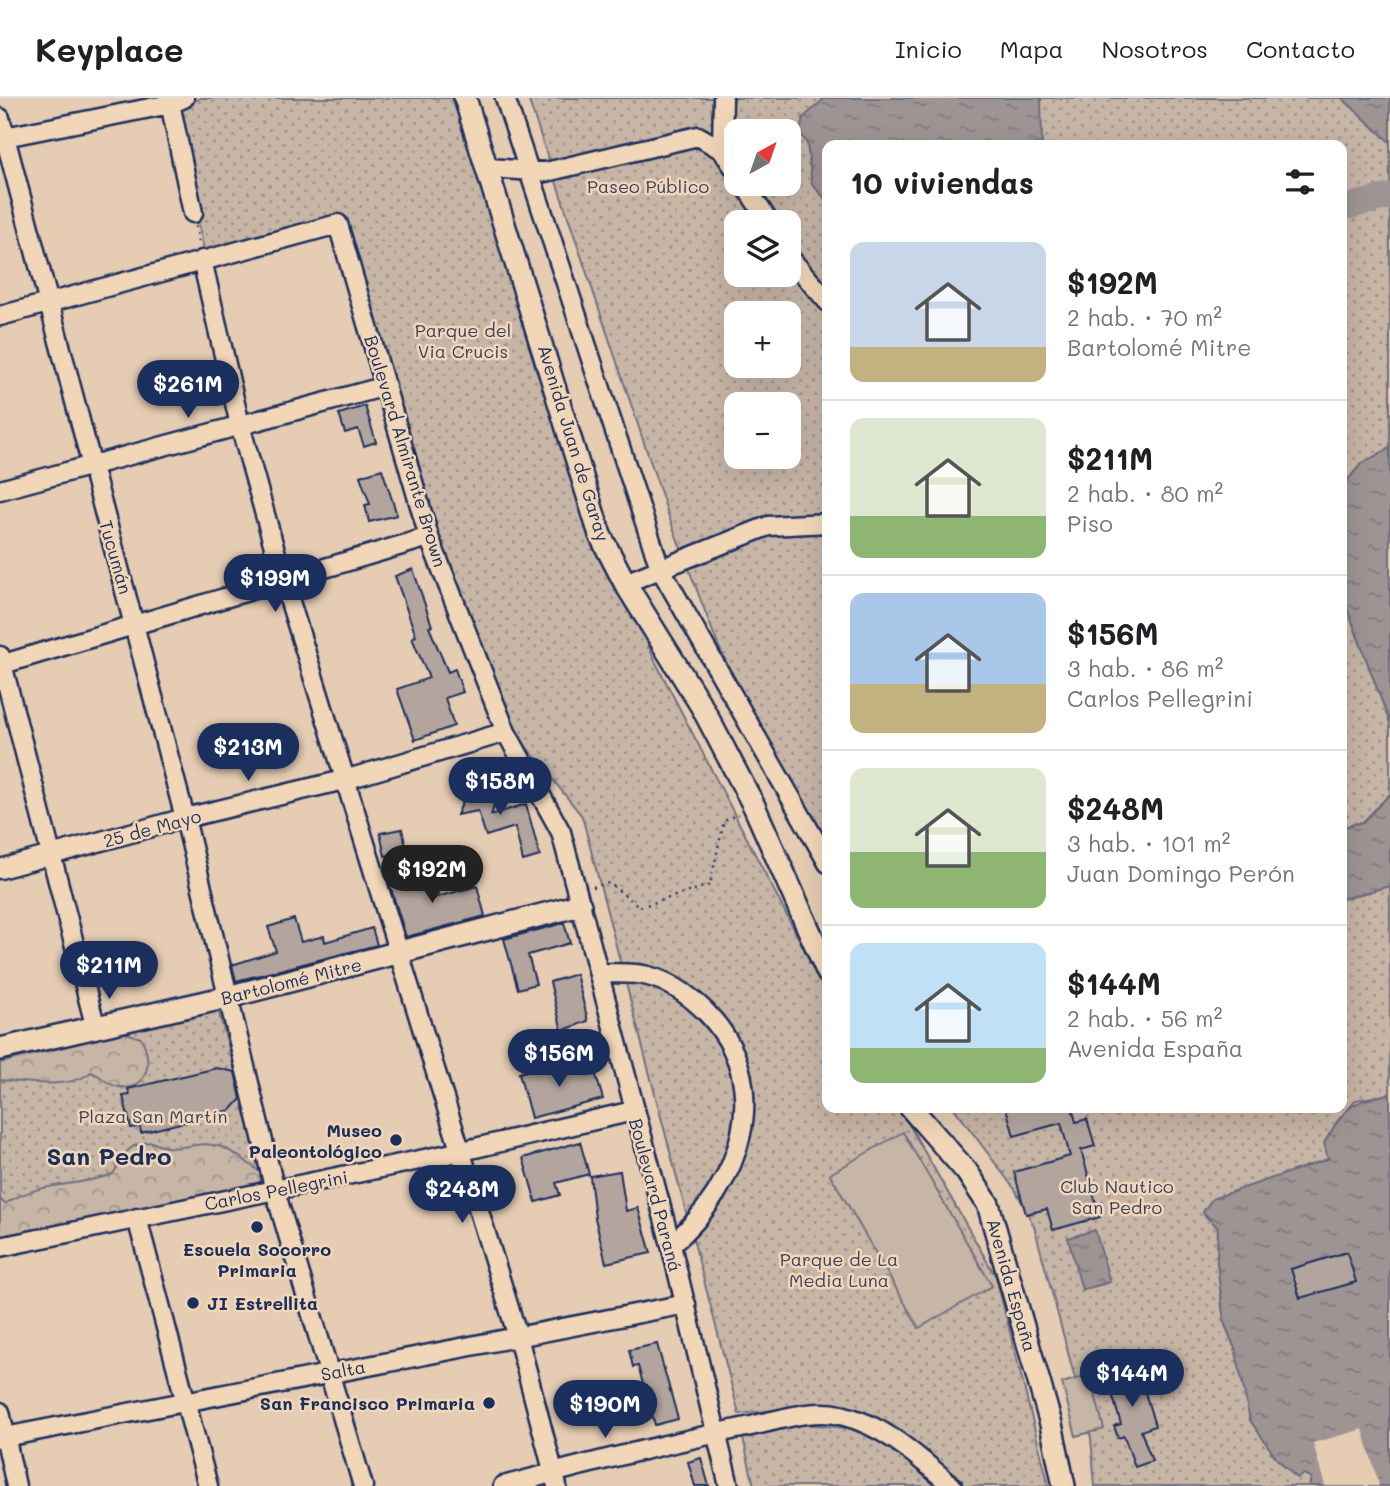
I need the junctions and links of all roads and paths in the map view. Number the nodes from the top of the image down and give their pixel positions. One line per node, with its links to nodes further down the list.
1 (465, 98): 9 (main road, Avenida Juan de Garay)
2 (505, 98): 10 (street)
3 (723, 98): 7 (street)
4 (174, 100): 6 (street); 11 (street)
5 (0, 118): 6 (street, Tucumán)
6 (2, 137): 15 (street, Tucumán)
7 (722, 150): 8 (street); 10 (street)
8 (724, 153)
9 (489, 168): 10 (street); 25 (main road, Avenida Juan de Garay)
10 (527, 170): 23 (street)
11 (193, 213): 12 (path)
12 (202, 260): 15 (street); 17 (street, Boulevard Almirante Brown); 18 (street)
13 (801, 271): 14 (street)
14 (822, 295)
15 (47, 303): 16 (street); 19 (street, Tucumán)
16 (0, 317)
17 (386, 386): 18 (street); 22 (street, Boulevard Almirante Brown)
18 (240, 425): 19 (street); 24 (street)
19 (90, 467): 20 (street); 26 (street, Tucumán)
20 (0, 490)
21 (822, 523): 23 (street)
22 (429, 537): 24 (street); 28 (street, Boulevard Almirante Brown)
23 (660, 568): 25 (street); 32 (street)
24 (283, 579): 26 (street); 29 (street)
25 (625, 583): 30 (main road, Avenida Juan de Garay)
26 (135, 625): 27 (street); 31 (street, Tucumán)
27 (1, 662): 33 (street)
28 (506, 732): 29 (street, 25 de Mayo); 35 (street, Boulevard Almirante Brown)
29 (348, 779): 31 (street, 25 de Mayo); 36 (street)
30 (754, 806): 35 (path); 37 (main road, Avenida Juan de Garay)
31 (185, 818): 33 (street, 25 de Mayo); 39 (street, Tucumán)
32 (822, 852)
33 (51, 856): 34 (street, 25 de Mayo); 40 (street)
34 (0, 869)
35 (578, 898): 36 (main road, Bartolomé Mitre); 38 (street, Boulevard Paraná)
36 (398, 955): 39 (main road, Bartolomé Mitre); 44 (street)
37 (822, 958)
38 (600, 973): 42 (street, Boulevard Paraná); 47 (street)
39 (228, 997): 40 (main road, Bartolomé Mitre); 45 (street, Tucumán)
40 (95, 1025): 41 (main road, Bartolomé Mitre)
41 (0, 1049)
42 (633, 1111): 44 (street, Carlos Pellegrini); 47 (street, Boulevard Paraná)
43 (915, 1113): 63 (main road, Avenida España)
44 (458, 1152): 45 (street, Carlos Pellegrini); 50 (street)
45 (275, 1191): 46 (street, Carlos Pellegrini); 51 (street, Tucumán)
46 (137, 1218): 48 (street, Carlos Pellegrini); 52 (street)
47 (671, 1245): 49 (street, Boulevard Paraná)
48 (0, 1247)
49 (686, 1304): 50 (street, Salta); 54 (street, Boulevard Paraná)
50 (518, 1337): 51 (street, Salta); 56 (street)
51 (330, 1373): 52 (street, Salta); 59 (street, Tucumán)
52 (187, 1402): 55 (street, Salta); 58 (street)
53 (0, 1412): 55 (street)
54 (717, 1433): 56 (street); 61 (street, Boulevard Paraná); 62 (street)
55 (3, 1438): 57 (street)
56 (555, 1479): 60 (street)
57 (16, 1486)
58 (208, 1486)
59 (363, 1486)
60 (503, 1486)
61 (729, 1486)
62 (952, 1486)
63 (1064, 1486)

